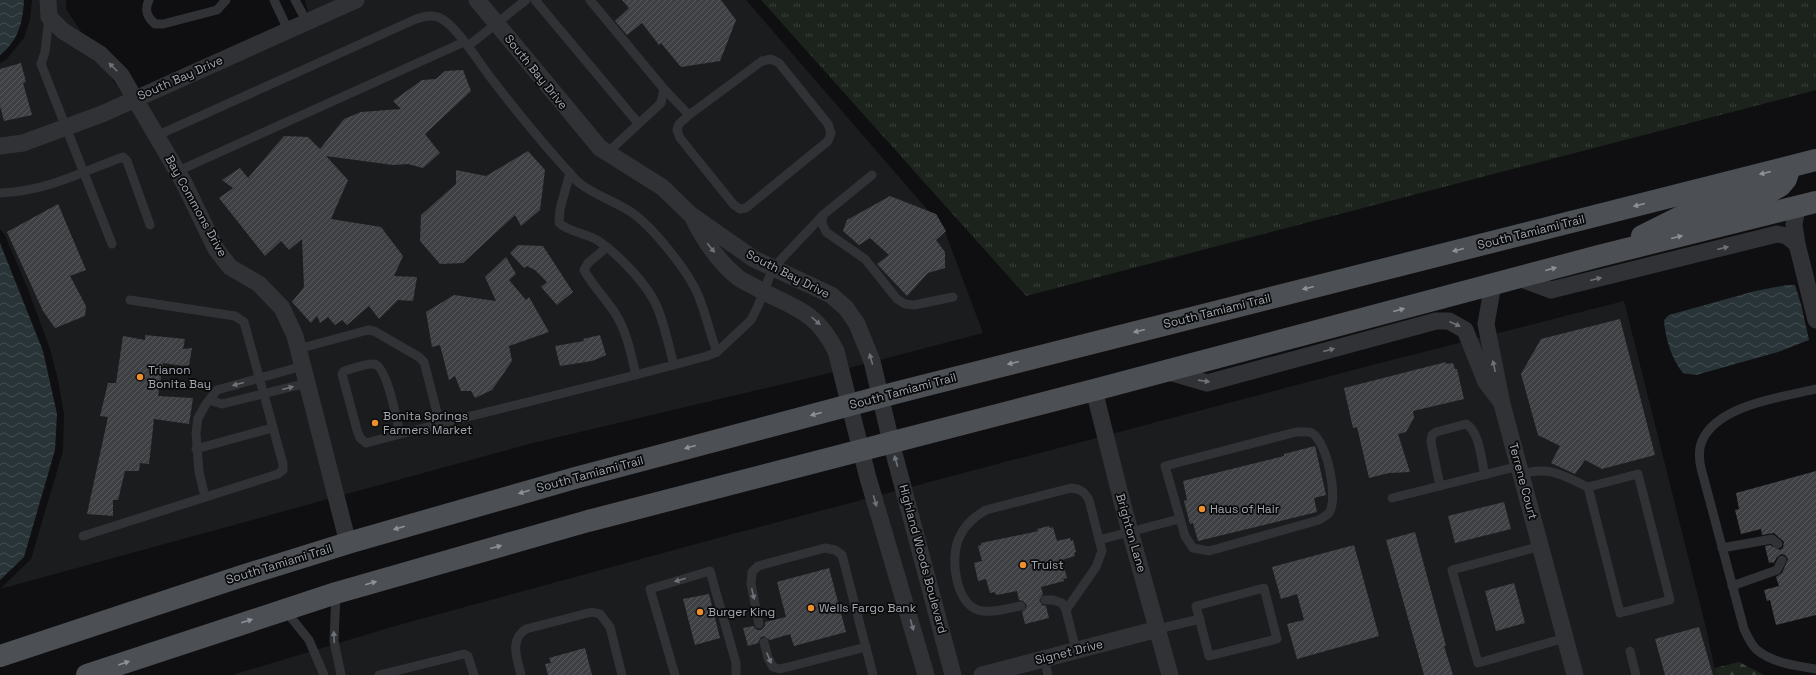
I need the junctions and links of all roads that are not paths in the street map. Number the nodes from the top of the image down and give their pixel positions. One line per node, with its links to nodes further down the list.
1 (48, 0): 11 (street)
2 (149, 0): 3 (lane)
3 (226, 0)
4 (274, 0): 14 (lane)
5 (295, 0): 12 (lane)
6 (356, 0): 12 (street, South Bay Drive)
7 (477, 0): 13 (street, South Bay Drive)
8 (526, 0): 13 (lane)
9 (535, 0): 19 (lane)
10 (590, 0): 16 (lane)
11 (50, 17): 17 (street, Bay Commons Drive, one-way to 11); 20 (lane)
12 (307, 22): 14 (street, South Bay Drive)
13 (496, 24): 15 (lane); 23 (street, South Bay Drive)
14 (288, 30): 17 (street, South Bay Drive)
15 (466, 44): 21 (lane); 26 (lane); 28 (lane)
16 (664, 89): 18 (lane); 19 (lane)
17 (135, 98): 20 (street, South Bay Drive); 21 (street, Bay Commons Drive)
18 (689, 115): 18 (lane)
19 (638, 123): 23 (lane)
20 (66, 127): 22 (street, South Bay Drive); 27 (lane)
21 (156, 136): 26 (street, Bay Commons Drive)
22 (0, 146)
23 (607, 153): 33 (street, South Bay Drive)
24 (1816, 160): 25 (main road, South Tamiami Trail)
25 (1790, 167): 39 (main road); 58 (main road, South Tamiami Trail, one-way to 58)
26 (178, 171): 47 (street, Bay Commons Drive)
27 (84, 172): 31 (lane); 35 (lane); 36 (lane)
28 (570, 173): 38 (lane); 48 (lane)
29 (872, 175): 34 (lane)
30 (1816, 187): 32 (main road)
31 (0, 193)
32 (1806, 204): 37 (street); 39 (main road, one-way to 32)
33 (691, 215): 40 (street, South Bay Drive); 43 (street, South Bay Drive, one-way to 43)
34 (823, 215): 40 (lane); 44 (lane)
35 (150, 225)
36 (112, 244)
37 (1797, 244): 41 (street, one-way to 37); 46 (street)
38 (607, 247): 49 (lane); 52 (lane)
39 (1599, 256): 41 (main road, one-way to 39)
40 (773, 268): 43 (lane); 58 (street, South Bay Drive, one-way to 40)
41 (1519, 278): 42 (main road)
42 (1493, 284): 51 (main road, one-way to 42); 60 (street, Terrene Court, one-way to 42)
43 (763, 292): 48 (lane); 61 (street, South Bay Drive, one-way to 61)
44 (953, 297)
45 (130, 300): 53 (lane)
46 (1816, 320)
47 (298, 349): 50 (street, Bay Commons Drive); 62 (lane)
48 (717, 352): 49 (lane)
49 (674, 365): 52 (lane)
50 (302, 366): 53 (lane); 54 (street, Bay Commons Drive)
51 (1166, 371): 56 (main road); 60 (street, one-way to 60)
52 (636, 375): 62 (lane)
53 (259, 378): 57 (lane); 59 (lane, one-way to 59)
54 (307, 383): 57 (lane, one-way to 54); 78 (street, Bay Commons Drive)
55 (1816, 389): 81 (lane)
56 (1094, 390): 65 (main road); 75 (street, Brighton Lane)
57 (264, 395): 59 (lane); 63 (lane)
58 (880, 397): 61 (main road, South Tamiami Trail); 65 (street, South Bay Drive)
59 (210, 400): 66 (lane)
60 (1502, 404): 68 (street, Terrene Court)
61 (849, 406): 67 (street, South Bay Drive); 78 (main road, South Tamiami Trail, one-way to 78)
62 (440, 424): 64 (lane)
63 (272, 428): 66 (lane); 72 (lane)
64 (400, 434): 64 (lane)
65 (891, 442): 67 (main road); 111 (street, Highland Woods Boulevard, one-way to 65)
66 (196, 448): 72 (lane)
67 (860, 450): 84 (main road, one-way to 67); 110 (street, one-way to 110)
68 (1520, 470): 69 (lane); 71 (lane); 80 (street, Terrene Court)
69 (1485, 475): 70 (lane); 70 (lane)
70 (1440, 486): 73 (lane)
71 (1588, 486): 71 (lane)
72 (205, 497): 76 (lane)
73 (1392, 498)
74 (1179, 519): 74 (lane); 75 (lane)
75 (1131, 531): 77 (lane); 91 (street, Brighton Lane)
76 (83, 536)
77 (1099, 540): 86 (lane); 88 (lane)
78 (348, 543): 97 (main road, South Tamiami Trail)
79 (1778, 544): 81 (lane)
80 (1541, 546): 92 (street, Terrene Court); 92 (lane)
81 (1722, 548): 83 (lane)
82 (1782, 560): 83 (lane)
83 (1732, 586): 99 (lane)
84 (336, 593): 87 (main road); 102 (lane, one-way to 84)
85 (1045, 600): 88 (lane)
86 (1021, 606)
87 (285, 609): 100 (main road, one-way to 87); 101 (lane)
88 (1066, 610): 95 (lane)
89 (1200, 619): 89 (lane); 91 (lane)
90 (759, 624): 94 (lane, one-way to 90)
91 (1158, 629): 95 (street, Signet Drive); 114 (street, Brighton Lane)
92 (1566, 638): 115 (street, Terrene Court)
93 (764, 642): 94 (lane, one-way to 94)
94 (866, 647): 109 (lane)
95 (1076, 650): 98 (street, Signet Drive)
96 (1630, 652): 116 (lane)
97 (0, 656)
98 (1044, 658): 112 (street, Signet Drive); 113 (lane)
99 (1816, 669)
100 (87, 675)
101 (324, 675)
102 (341, 675)
103 (379, 675): 104 (lane)
104 (474, 675)
105 (521, 675): 106 (lane)
106 (622, 675)
107 (675, 675): 108 (lane, one-way to 107)
108 (736, 675)
109 (873, 675)
110 (926, 675)
111 (953, 675)
112 (982, 675)
113 (1048, 675)
114 (1170, 675)
115 (1575, 675)
116 (1636, 675)

